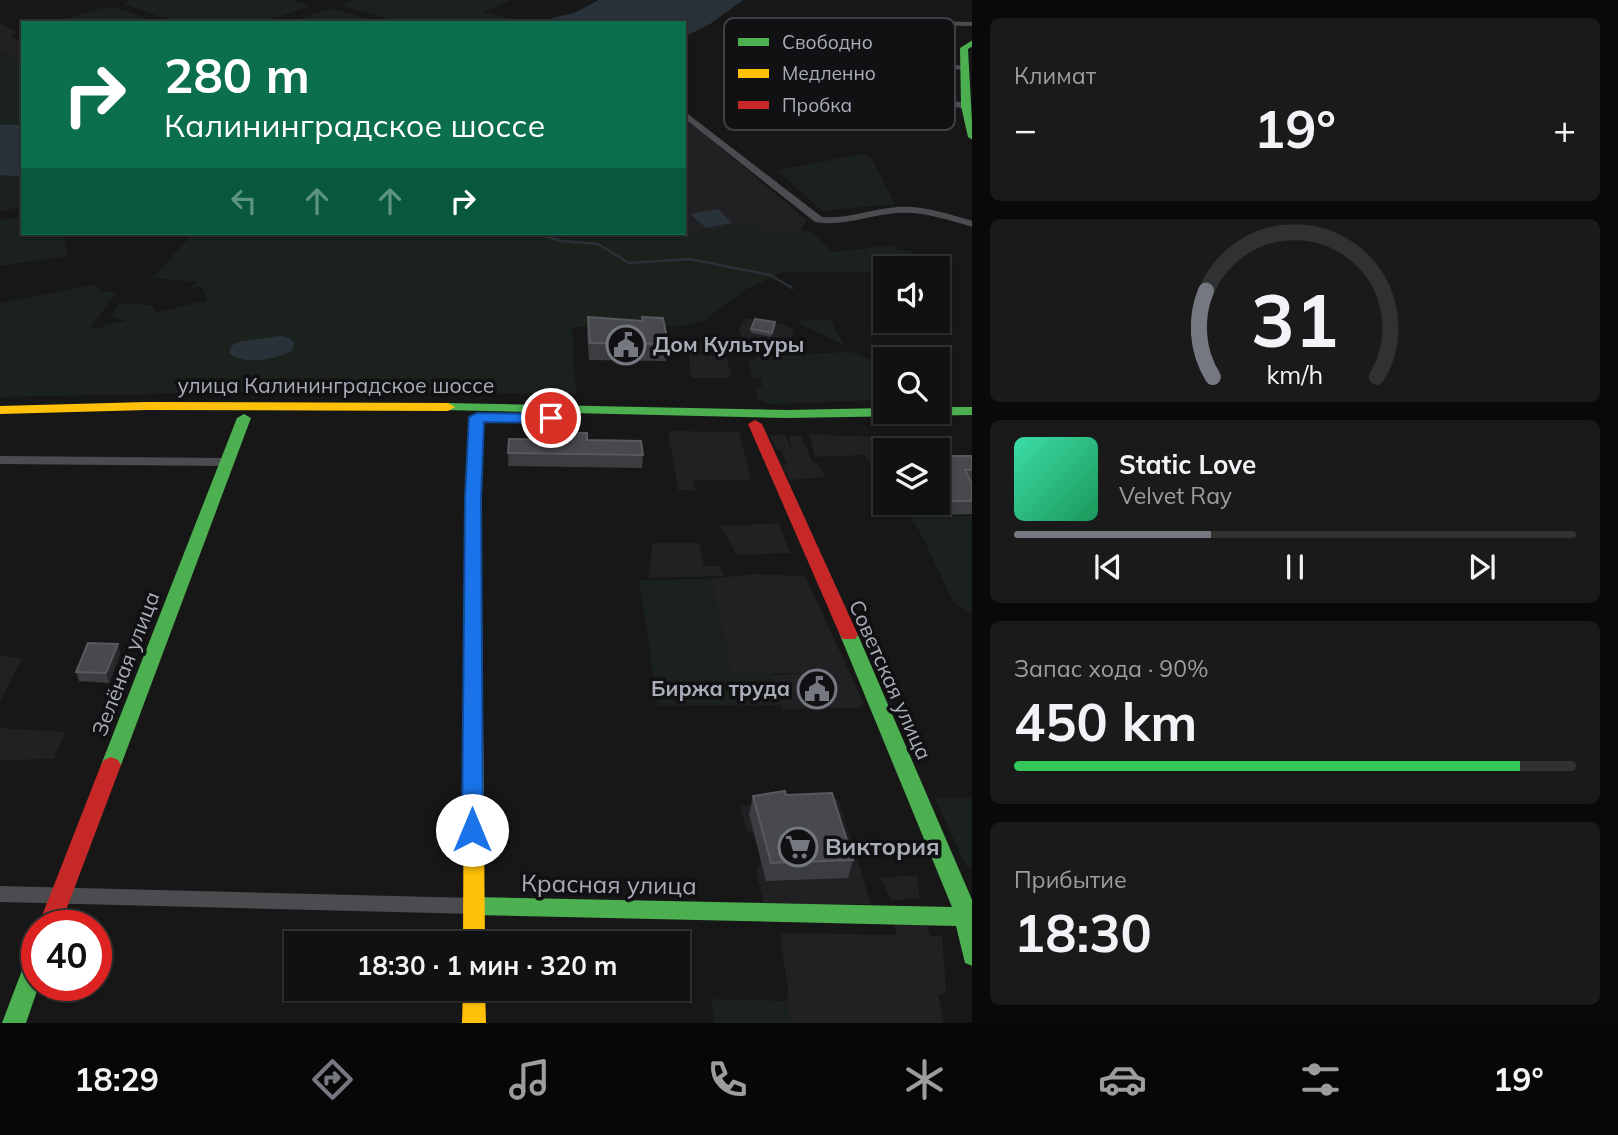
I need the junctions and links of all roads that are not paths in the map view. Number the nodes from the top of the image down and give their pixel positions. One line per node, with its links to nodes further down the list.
1 (972, 42): 2 (main road)
2 (968, 66): 4 (main road)
3 (955, 104): 4 (street)
4 (966, 106): 6 (main road)
5 (686, 116): 7 (street)
6 (971, 134)
7 (972, 224)
8 (35, 408): 9 (main road, улица Калининградское шоссе); 12 (main road, улица Калининградское шоссе); 14 (main road, улица Калининградское шоссе)
9 (0, 410)
10 (972, 411): 14 (main road, улица Калининградское шоссе)
11 (477, 417): 13 (main road); 14 (main road); 20 (main road)
12 (0, 418): 13 (main road)
13 (244, 418): 17 (main road, Зелёная улица)
14 (753, 419): 15 (main road, улица Калининградское шоссе); 22 (main road, Советская улица)
15 (972, 422)
16 (0, 460): 17 (street)
17 (226, 462): 19 (main road, Зелёная улица)
18 (0, 894): 19 (street, Красная улица)
19 (60, 896): 20 (street, Красная улица); 21 (main road, Зелёная улица)
20 (474, 906): 22 (main road, Красная улица); 23 (main road)
21 (55, 910)
22 (966, 916): 24 (main road, Советская улица)
23 (474, 931)
24 (972, 956)
25 (22, 1001): 27 (main road)
26 (474, 1001): 28 (main road)
27 (14, 1023)
28 (474, 1023)

